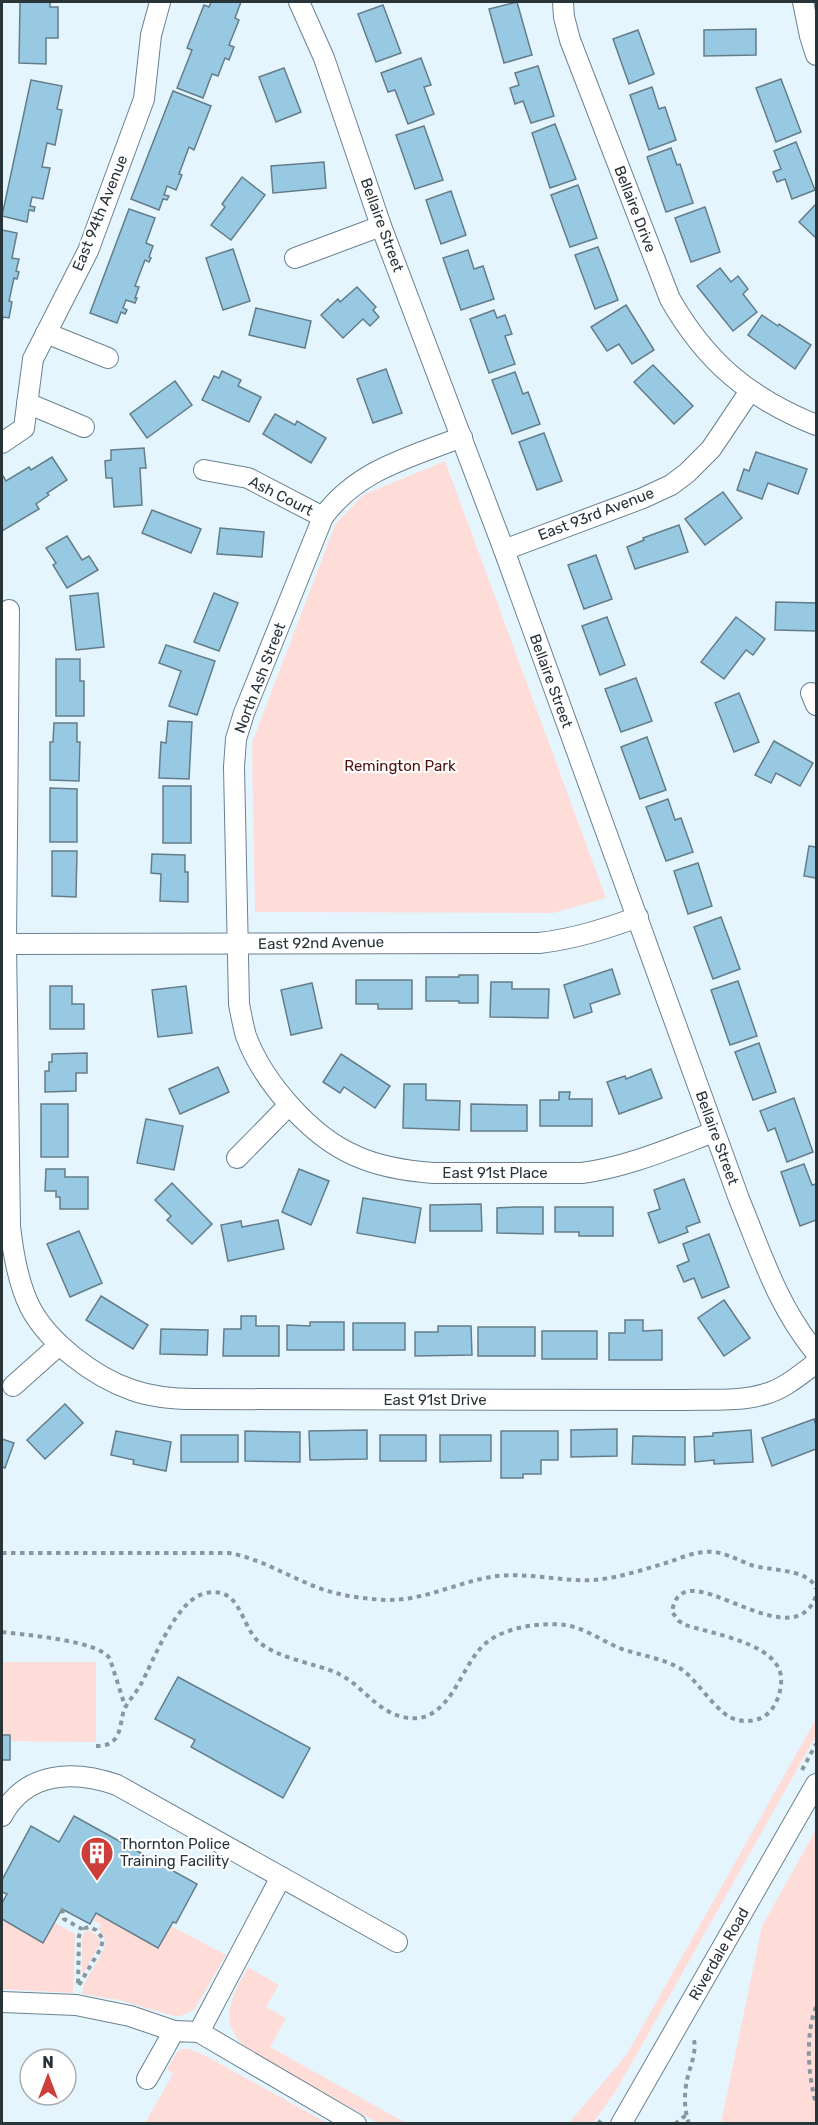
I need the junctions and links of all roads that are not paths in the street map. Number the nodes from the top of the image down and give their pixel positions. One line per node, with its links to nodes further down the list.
1 (160, 2): 8 (street, East 94th Avenue)
2 (299, 2): 6 (street, Bellaire Street)
3 (563, 2): 10 (street, Bellaire Drive)
4 (803, 2): 5 (street)
5 (816, 55)
6 (381, 226): 7 (street); 14 (street, Bellaire Street)
7 (295, 258)
8 (46, 333): 9 (street); 11 (street, East 94th Avenue)
9 (108, 358)
10 (750, 391): 12 (street); 18 (street, East 93rd Avenue)
11 (27, 403): 13 (street); 15 (street, East 94th Avenue)
12 (816, 425)
13 (84, 428)
14 (462, 437): 17 (street, North Ash Street); 18 (street, Bellaire Street)
15 (2, 443)
16 (204, 470): 17 (street, Ash Court)
17 (323, 517): 22 (street, North Ash Street)
18 (504, 550): 20 (street, Bellaire Street)
19 (9, 610): 21 (street, East 91st Drive)
20 (638, 917): 22 (street, East 92nd Avenue); 24 (street, Bellaire Street)
21 (4, 944): 22 (street, East 92nd Avenue); 26 (street, East 91st Drive)
22 (237, 944): 23 (street, North Ash Street)
23 (289, 1105): 24 (street, East 91st Place); 25 (street)
24 (714, 1132): 27 (street, Bellaire Street)
25 (237, 1158)
26 (59, 1345): 28 (street, East 91st Drive); 29 (street)
27 (816, 1353)
28 (816, 1363)
29 (13, 1386)
30 (816, 1784): 39 (street, Riverdale Road)
31 (2, 1816): 32 (street)
32 (281, 1877): 33 (street); 36 (street)
33 (397, 1942)
34 (2, 2002): 35 (street)
35 (174, 2031): 36 (street); 37 (street)
36 (199, 2032): 38 (street)
37 (147, 2079)
38 (356, 2124)
39 (621, 2124)

